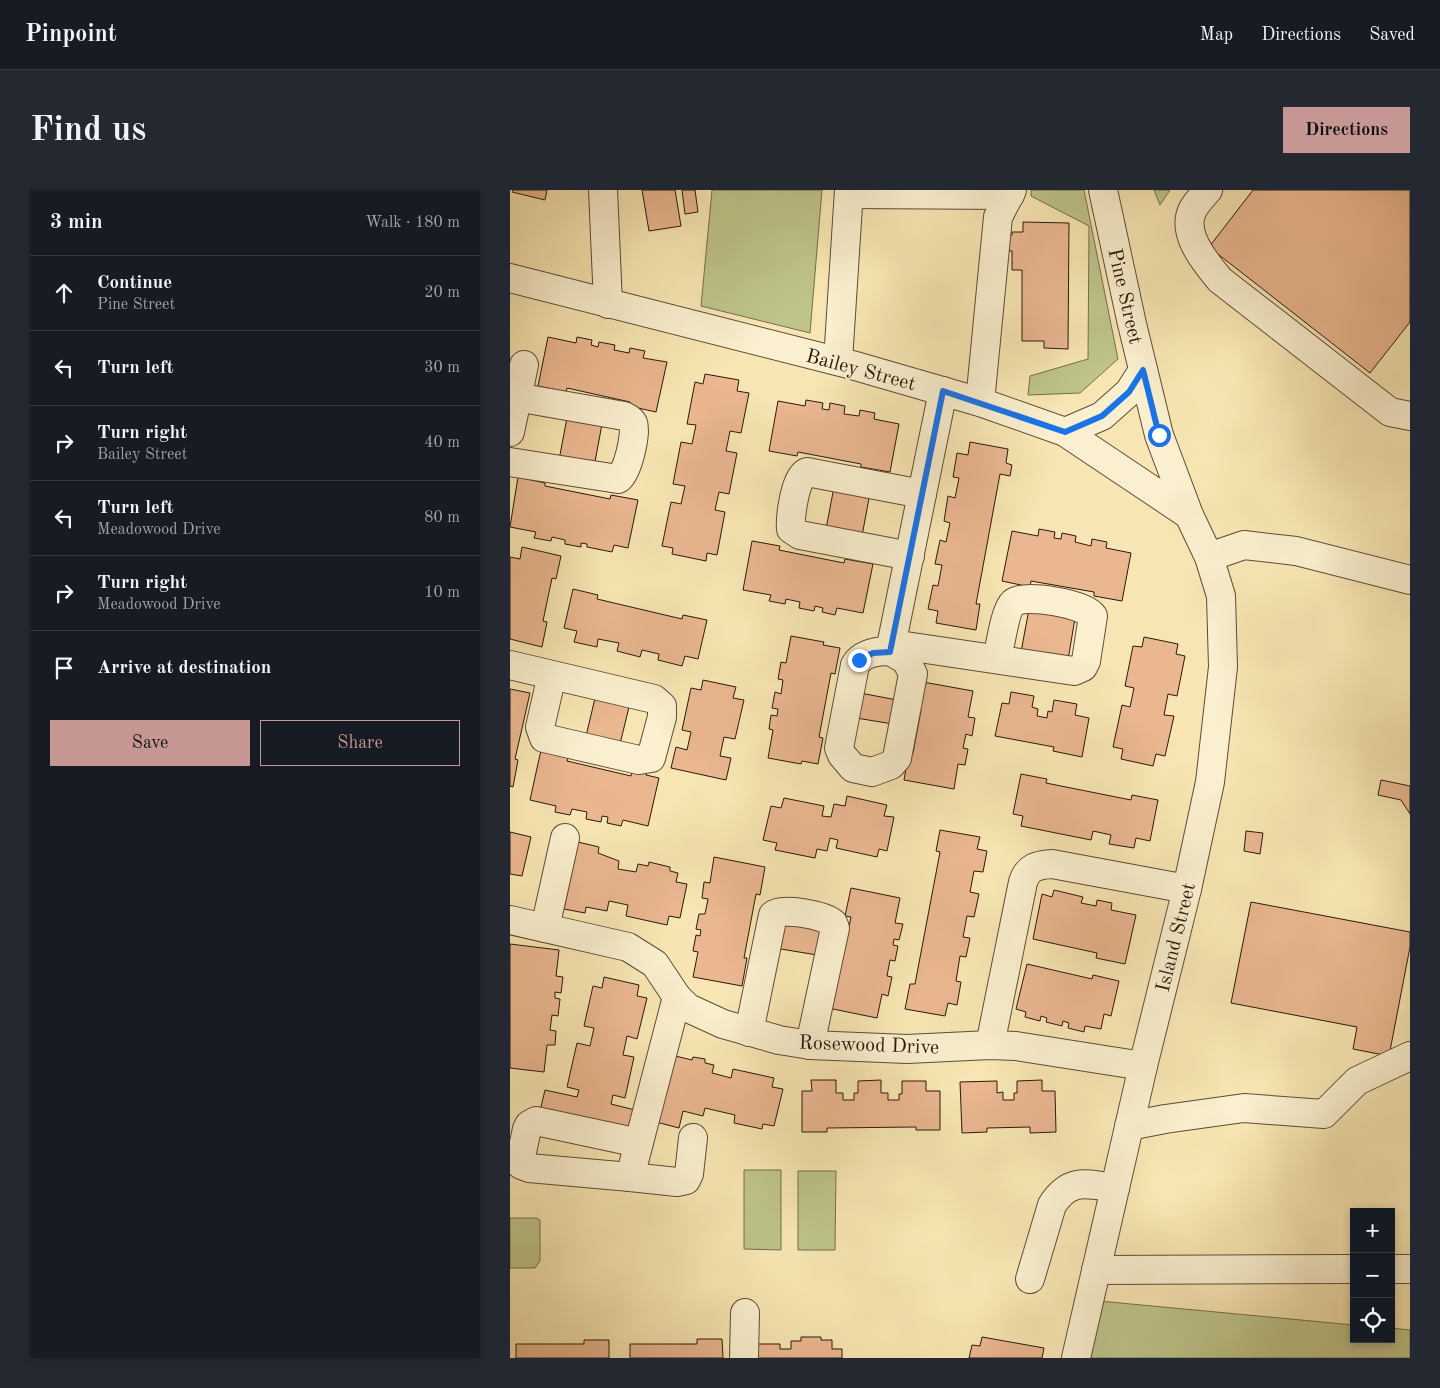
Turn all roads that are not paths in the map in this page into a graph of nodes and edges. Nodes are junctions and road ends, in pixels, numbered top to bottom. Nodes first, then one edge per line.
1 (603, 190) edge
2 (1103, 190) edge
3 (1208, 190) edge
4 (849, 192) edge
5 (1011, 192) edge
6 (510, 278) edge
7 (608, 304) junction
8 (838, 361) junction
9 (524, 365) dead end
10 (1143, 370) junction
11 (943, 391) junction
12 (516, 397) junction
13 (980, 402) junction
14 (1410, 416) edge
15 (510, 432) edge
16 (1065, 432) junction
17 (510, 462) edge
18 (922, 494) junction
19 (1189, 515) junction
20 (910, 556) junction
21 (1209, 557) junction
22 (1410, 580) edge
23 (998, 659) dead end
24 (510, 665) edge
25 (552, 675) dead end
26 (566, 838) dead end
27 (1187, 889) junction
28 (510, 920) edge
29 (546, 928) junction
30 (677, 997) junction
31 (749, 1032) junction
32 (810, 1045) junction
33 (990, 1045) junction
34 (1410, 1056) edge
35 (1143, 1066) junction
36 (1129, 1126) junction
37 (693, 1138) dead end
38 (639, 1143) junction
39 (630, 1177) junction
40 (1115, 1188) junction
41 (1350, 1269) edge
42 (1395, 1269) edge
43 (1410, 1269) edge
44 (1096, 1270) junction
45 (1030, 1279) dead end
46 (745, 1313) dead end
47 (744, 1358) edge
48 (1076, 1358) edge

1 - 7 street
2 - 10 street, Pine Street
3 - 14 street
4 - 5 street
4 - 8 street
5 - 13 street
6 - 7 street, Bailey Street
7 - 8 street, Bailey Street
8 - 11 street, Bailey Street
9 - 12 street
10 - 16 street
10 - 19 street, Pine Street
11 - 13 street, Bailey Street
11 - 18 street
12 - 15 street
12 - 17 street
13 - 16 street, Bailey Street
16 - 19 street, Bailey Street
18 - 20 street
18 - 20 street
19 - 21 street, Island Street
20 - 23 street
21 - 22 street
21 - 27 street, Island Street
24 - 25 street
26 - 29 street
27 - 33 street
27 - 35 street, Island Street
28 - 29 street, Rosewood Drive
29 - 30 street, Rosewood Drive
30 - 31 street, Rosewood Drive
30 - 38 street
31 - 32 street, Rosewood Drive
31 - 32 street
32 - 33 street, Rosewood Drive
33 - 35 street, Rosewood Drive
34 - 36 street
35 - 36 street, Island Street
36 - 40 street, Island Street
37 - 39 street
38 - 39 street
38 - 39 street
40 - 44 street, Island Street
40 - 45 street
41 - 44 street
42 - 43 street
44 - 48 street, Island Street
46 - 47 street

